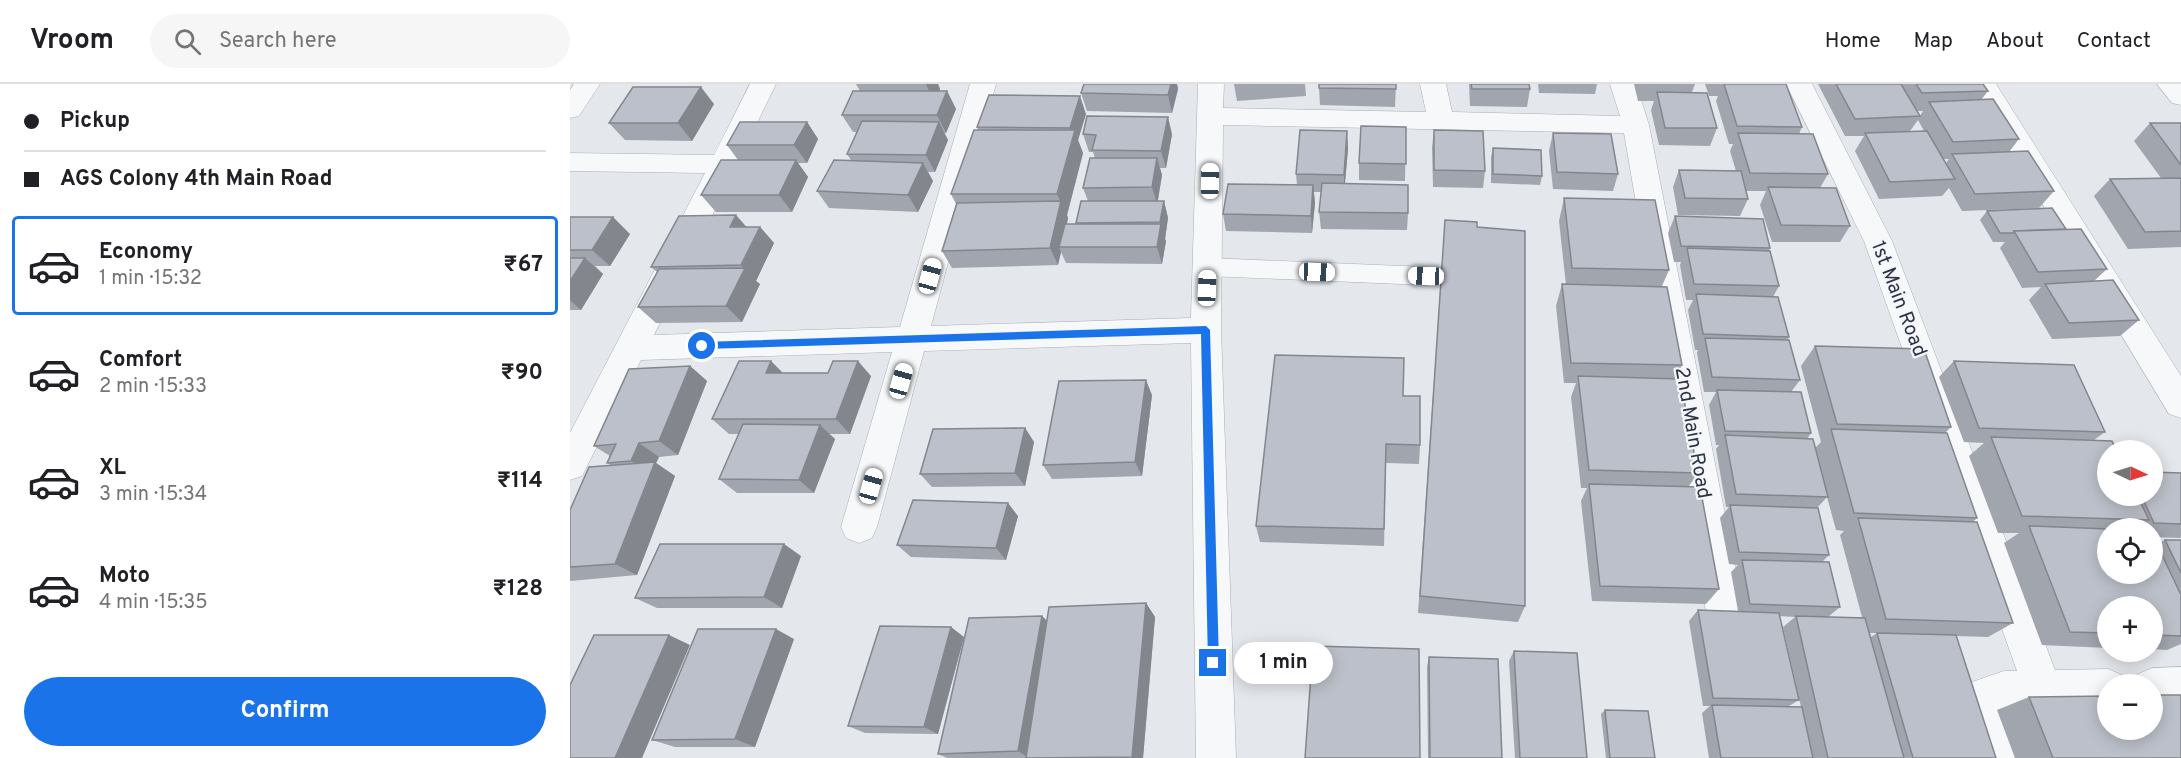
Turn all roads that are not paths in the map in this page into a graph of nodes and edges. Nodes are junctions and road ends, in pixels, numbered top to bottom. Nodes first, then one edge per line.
1 (587, 84) edge
2 (763, 84) edge
3 (983, 84) edge
4 (1432, 84) edge
5 (1623, 84) edge
6 (1799, 84) edge
7 (1983, 84) edge
8 (2170, 84) edge
9 (2181, 97) edge
10 (1211, 100) edge
11 (570, 110) edge
12 (1441, 121) junction
13 (1636, 125) junction
14 (570, 162) edge
15 (722, 164) junction
16 (1208, 267) junction
17 (1426, 276) dead end
18 (1206, 330) junction
19 (913, 339) junction
20 (632, 348) junction
21 (2181, 404) edge
22 (570, 465) edge
23 (859, 527) dead end
24 (1724, 607) dead end
25 (2163, 687) edge
26 (2181, 687) edge
27 (2097, 689) edge
28 (2043, 690) junction
29 (1216, 758) edge
30 (1998, 758) edge

1 - 11 street
2 - 15 street
3 - 19 street
4 - 12 street
5 - 13 street, 2nd Main Road
6 - 28 street, 1st Main Road
7 - 21 street
8 - 9 street
10 - 12 street
10 - 16 street
12 - 13 street
13 - 24 street, 2nd Main Road
14 - 15 street
15 - 20 street
16 - 17 lane
16 - 18 street
18 - 19 street
18 - 29 street
19 - 20 street
19 - 23 street
20 - 22 street
25 - 26 street
27 - 28 street
28 - 30 street

